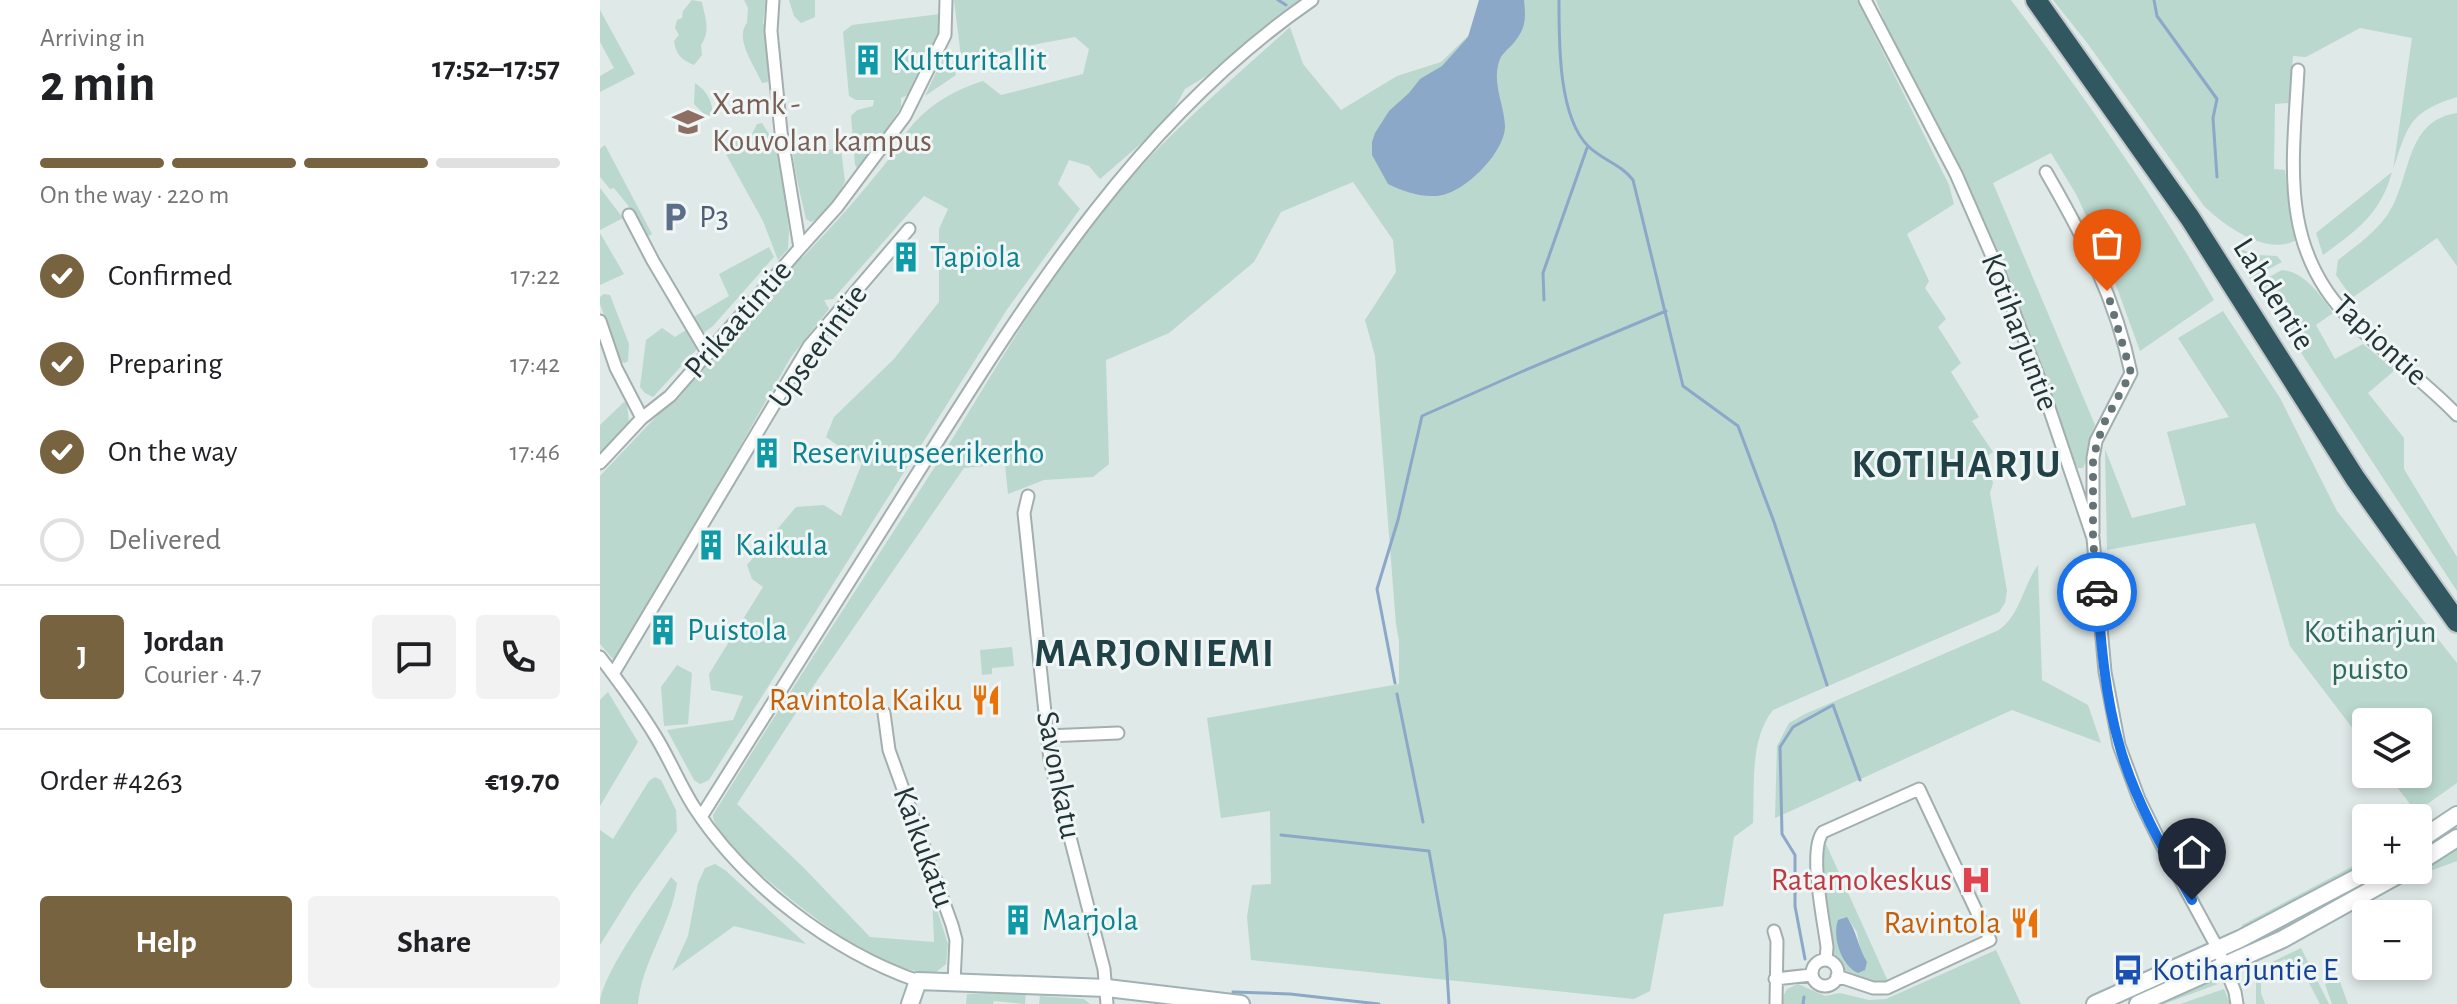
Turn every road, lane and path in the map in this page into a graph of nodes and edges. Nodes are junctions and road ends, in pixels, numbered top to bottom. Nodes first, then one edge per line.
1 (773, 0) edge
2 (946, 0) edge
3 (1312, 0) edge
4 (1865, 0) edge
5 (2036, 0) edge
6 (2298, 70) dead end
7 (2046, 172) dead end
8 (629, 215) dead end
9 (909, 229) dead end
10 (800, 248) junction
11 (600, 321) edge
12 (708, 354) junction
13 (2457, 415) edge
14 (642, 418) junction
15 (600, 463) edge
16 (1028, 496) dead end
17 (2093, 538) junction
18 (2457, 622) edge
19 (600, 657) edge
20 (613, 674) junction
21 (884, 713) dead end
22 (1118, 733) dead end
23 (1047, 736) junction
24 (2457, 815) edge
25 (701, 817) junction
26 (2432, 832) edge
27 (2457, 838) edge
28 (2432, 854) edge
29 (2352, 880) edge
30 (2382, 884) edge
31 (1774, 931) dead end
32 (2218, 949) junction
33 (1826, 960) junction
34 (2224, 967) junction
35 (1811, 975) junction
36 (1837, 976) junction
37 (1775, 979) junction
38 (918, 981) junction
39 (954, 982) junction
40 (1107, 996) edge
41 (910, 1004) edge
42 (1241, 1004) edge
43 (1768, 1004) edge
44 (1776, 1004) edge
45 (2095, 1004) edge
46 (2138, 1004) edge
47 (2237, 1004) edge

1 - 10 street, Prikaatintie
2 - 10 street
3 - 25 street
4 - 17 street, Kotiharjuntie
5 - 18 highway, Lahdentie
6 - 13 street, Tapiontie
7 - 17 street
8 - 12 street
9 - 20 street, Upseerintie
10 - 12 street, Prikaatintie
11 - 14 street
12 - 14 street, Prikaatintie
14 - 15 street, Prikaatintie
16 - 23 street, Savonkatu
17 - 32 street, Kotiharjuntie
19 - 20 street
20 - 25 street
21 - 39 street, Kaikukatu
22 - 23 street
23 - 40 street, Savonkatu
24 - 26 main road
25 - 38 street
27 - 28 main road
29 - 32 main road
30 - 34 main road
31 - 37 street
32 - 34 street, Kotiharjuntie
32 - 45 main road
33 - 35 street
33 - 36 street
33 - 36 street
34 - 46 main road
34 - 47 street, Kotiharjuntie
35 - 36 street
35 - 37 street
37 - 43 street
37 - 44 street
38 - 39 main road
38 - 41 main road
39 - 40 main road
40 - 42 main road

